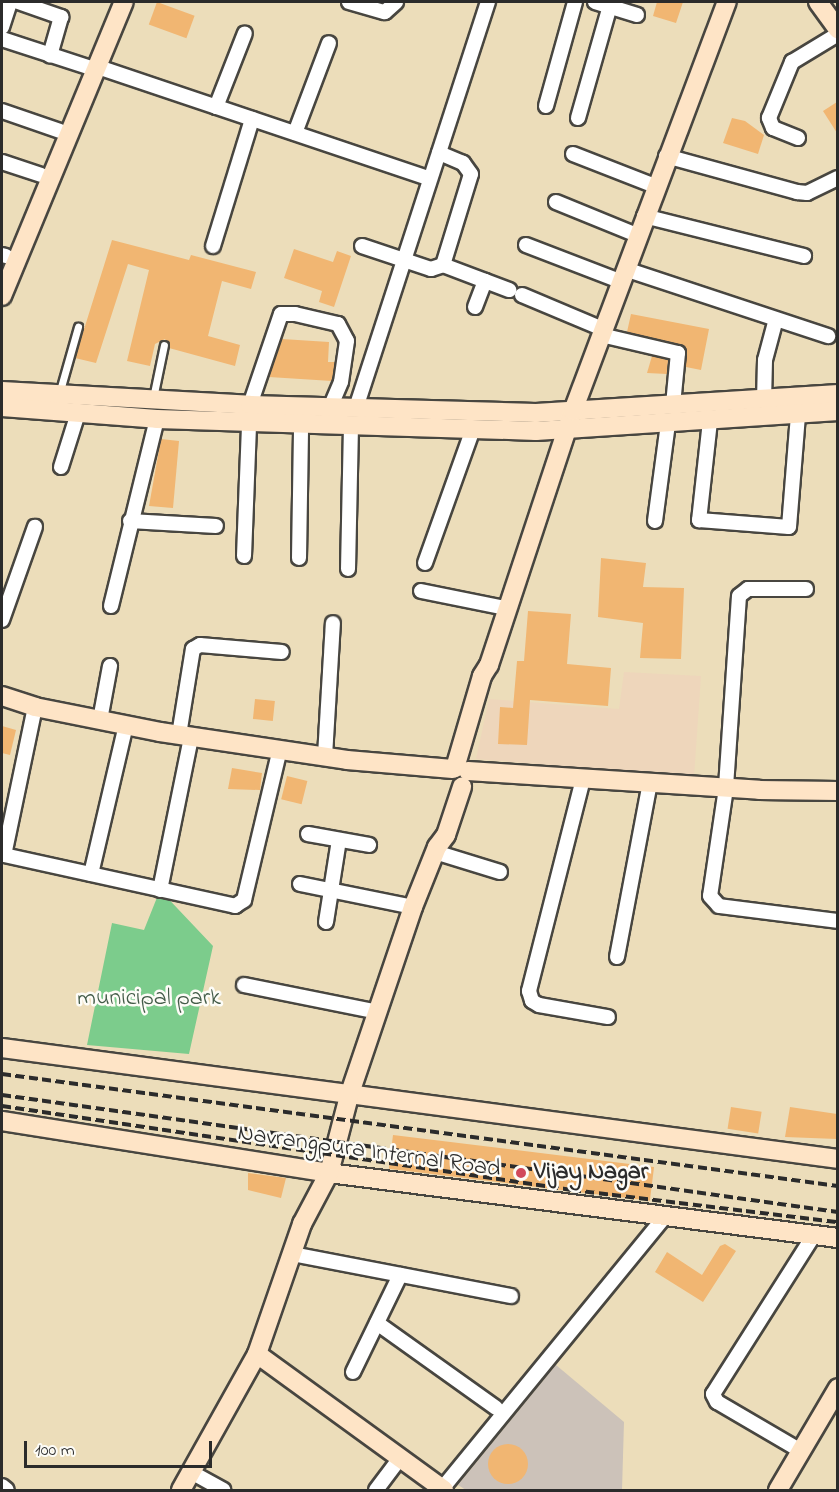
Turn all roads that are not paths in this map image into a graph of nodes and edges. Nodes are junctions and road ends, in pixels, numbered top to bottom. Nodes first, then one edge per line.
1 (10, 2) edge
2 (18, 2) edge
3 (114, 2) edge
4 (124, 2) edge
5 (349, 2) edge
6 (396, 2) edge
7 (488, 2) edge
8 (575, 2) edge
9 (596, 2) edge
10 (726, 2) edge
11 (818, 2) edge
12 (610, 6) junction
13 (637, 15) dead end
14 (2, 27) edge
15 (837, 32) edge
16 (245, 33) dead end
17 (2, 39) edge
18 (329, 43) dead end
19 (50, 54) junction
20 (93, 67) junction
21 (546, 106) dead end
22 (216, 107) junction
23 (2, 111) edge
24 (578, 118) dead end
25 (252, 119) junction
26 (60, 131) junction
27 (295, 133) junction
28 (798, 138) dead end
29 (439, 153) junction
30 (573, 154) dead end
31 (666, 156) junction
32 (2, 162) edge
33 (41, 174) junction
34 (837, 178) edge
35 (430, 179) junction
36 (655, 186) junction
37 (556, 202) dead end
38 (644, 216) junction
39 (637, 235) junction
40 (526, 245) dead end
41 (213, 246) dead end
42 (362, 246) dead end
43 (804, 256) dead end
44 (3, 259) edge
45 (404, 260) junction
46 (442, 265) junction
47 (622, 275) junction
48 (485, 281) junction
49 (2, 296) edge
50 (475, 307) dead end
51 (776, 319) junction
52 (78, 327) dead end
53 (602, 332) junction
54 (828, 336) dead end
55 (164, 345) dead end
56 (2, 392) edge
57 (837, 394) edge
58 (58, 396) junction
59 (153, 401) junction
60 (764, 401) junction
61 (331, 405) junction
62 (673, 405) junction
63 (2, 407) edge
64 (573, 411) junction
65 (837, 411) edge
66 (78, 413) junction
67 (249, 414) junction
68 (798, 416) junction
69 (353, 417) junction
70 (157, 419) junction
71 (710, 421) junction
72 (668, 423) junction
73 (301, 424) junction
74 (473, 429) junction
75 (566, 429) junction
76 (61, 466) dead end
77 (655, 521) dead end
78 (130, 522) junction
79 (35, 526) dead end
80 (216, 526) dead end
81 (244, 556) dead end
82 (299, 558) dead end
83 (425, 563) dead end
84 (348, 569) dead end
85 (806, 589) dead end
86 (421, 591) dead end
87 (111, 606) dead end
88 (506, 608) junction
89 (2, 620) edge
90 (333, 623) dead end
91 (282, 652) dead end
92 (110, 666) dead end
93 (2, 696) edge
94 (35, 707) junction
95 (100, 720) junction
96 (126, 725) junction
97 (185, 736) junction
98 (280, 749) junction
99 (325, 756) junction
100 (459, 776) junction
101 (583, 779) junction
102 (650, 783) junction
103 (726, 788) junction
104 (837, 791) edge
105 (308, 834) dead end
106 (339, 840) junction
107 (369, 845) dead end
108 (436, 849) junction
109 (3, 859) edge
110 (500, 872) dead end
111 (91, 874) junction
112 (300, 884) dead end
113 (160, 890) junction
114 (331, 890) junction
115 (413, 907) junction
116 (837, 921) edge
117 (326, 922) dead end
118 (617, 957) dead end
119 (244, 986) dead end
120 (378, 1012) junction
121 (608, 1017) dead end
122 (2, 1048) edge
123 (349, 1096) junction
124 (2, 1121) edge
125 (837, 1159) edge
126 (329, 1173) junction
127 (665, 1216) junction
128 (814, 1235) junction
129 (837, 1238) edge
130 (292, 1254) junction
131 (400, 1275) junction
132 (511, 1296) dead end
133 (377, 1323) junction
134 (257, 1354) junction
135 (353, 1372) dead end
136 (837, 1388) edge
137 (496, 1408) dead end
138 (801, 1451) junction
139 (400, 1458) junction
140 (191, 1472) junction
141 (2, 1486) edge
142 (442, 1490) edge
143 (7, 1491) edge
144 (181, 1491) edge
145 (223, 1491) edge
146 (376, 1491) edge
147 (778, 1491) edge

1 - 14 street
2 - 19 street
3 - 20 street
4 - 20 street
5 - 6 street
7 - 29 street
8 - 21 street
9 - 12 street
10 - 31 street
11 - 15 street
12 - 13 street
12 - 24 street
15 - 28 street
16 - 22 street
17 - 19 street
18 - 27 street
19 - 20 street
20 - 22 street
20 - 26 street
20 - 49 street
22 - 25 street
23 - 26 street
25 - 27 street
25 - 41 street
26 - 33 street
27 - 35 street
29 - 35 street
29 - 46 street
30 - 36 street
31 - 34 street
31 - 36 street
32 - 33 street
33 - 44 street
35 - 45 street
36 - 38 street
37 - 39 street
38 - 39 street
38 - 43 street
39 - 47 street
40 - 47 street
42 - 45 street
45 - 46 street
45 - 69 street
46 - 48 street
47 - 51 street
47 - 53 street
48 - 50 street
48 - 53 street
51 - 54 street
51 - 60 street
52 - 58 lane
53 - 62 street
53 - 64 street
55 - 59 lane
56 - 58 street
57 - 60 street
58 - 59 street
59 - 67 street
60 - 62 street
61 - 67 street
61 - 67 street
61 - 69 street
62 - 64 street
63 - 66 street
64 - 69 street
64 - 75 street
65 - 68 street
66 - 70 street
66 - 76 street
67 - 70 street
67 - 73 street
67 - 81 street
68 - 71 street
68 - 71 street
69 - 73 street
69 - 74 street
69 - 84 street
70 - 78 street
71 - 72 street
72 - 75 street
72 - 77 street
73 - 82 street
74 - 75 street
74 - 83 street
75 - 88 street
78 - 80 street
78 - 87 street
79 - 89 street
85 - 103 street
86 - 88 street
88 - 100 street
90 - 99 street
91 - 97 street
92 - 95 street
93 - 94 street
94 - 95 street
94 - 109 street
95 - 96 street
96 - 97 street
96 - 111 street
97 - 98 street
97 - 113 street
98 - 99 street
98 - 113 street
99 - 100 street
100 - 101 street
100 - 108 street
101 - 102 street
101 - 121 street
102 - 103 street
102 - 118 street
103 - 104 street
103 - 116 street
105 - 106 street
106 - 107 street
106 - 114 street
108 - 110 street
108 - 115 street
109 - 111 street
111 - 113 street
112 - 114 street
114 - 115 street
114 - 117 street
115 - 120 street
119 - 120 street
120 - 123 street
122 - 123 street
123 - 125 street
123 - 126 street
124 - 126 street, Navrangpura Internal Road
126 - 127 street, Navrangpura Internal Road
126 - 130 street
127 - 128 street, Navrangpura Internal Road
127 - 142 street
128 - 129 street, Navrangpura Internal Road
128 - 138 street
130 - 131 street
130 - 134 street
131 - 132 street
131 - 133 street
133 - 135 street
133 - 137 street
134 - 139 street
134 - 140 street
136 - 138 street
138 - 147 street
139 - 142 street
139 - 146 street
140 - 144 street
140 - 145 street
141 - 143 street

